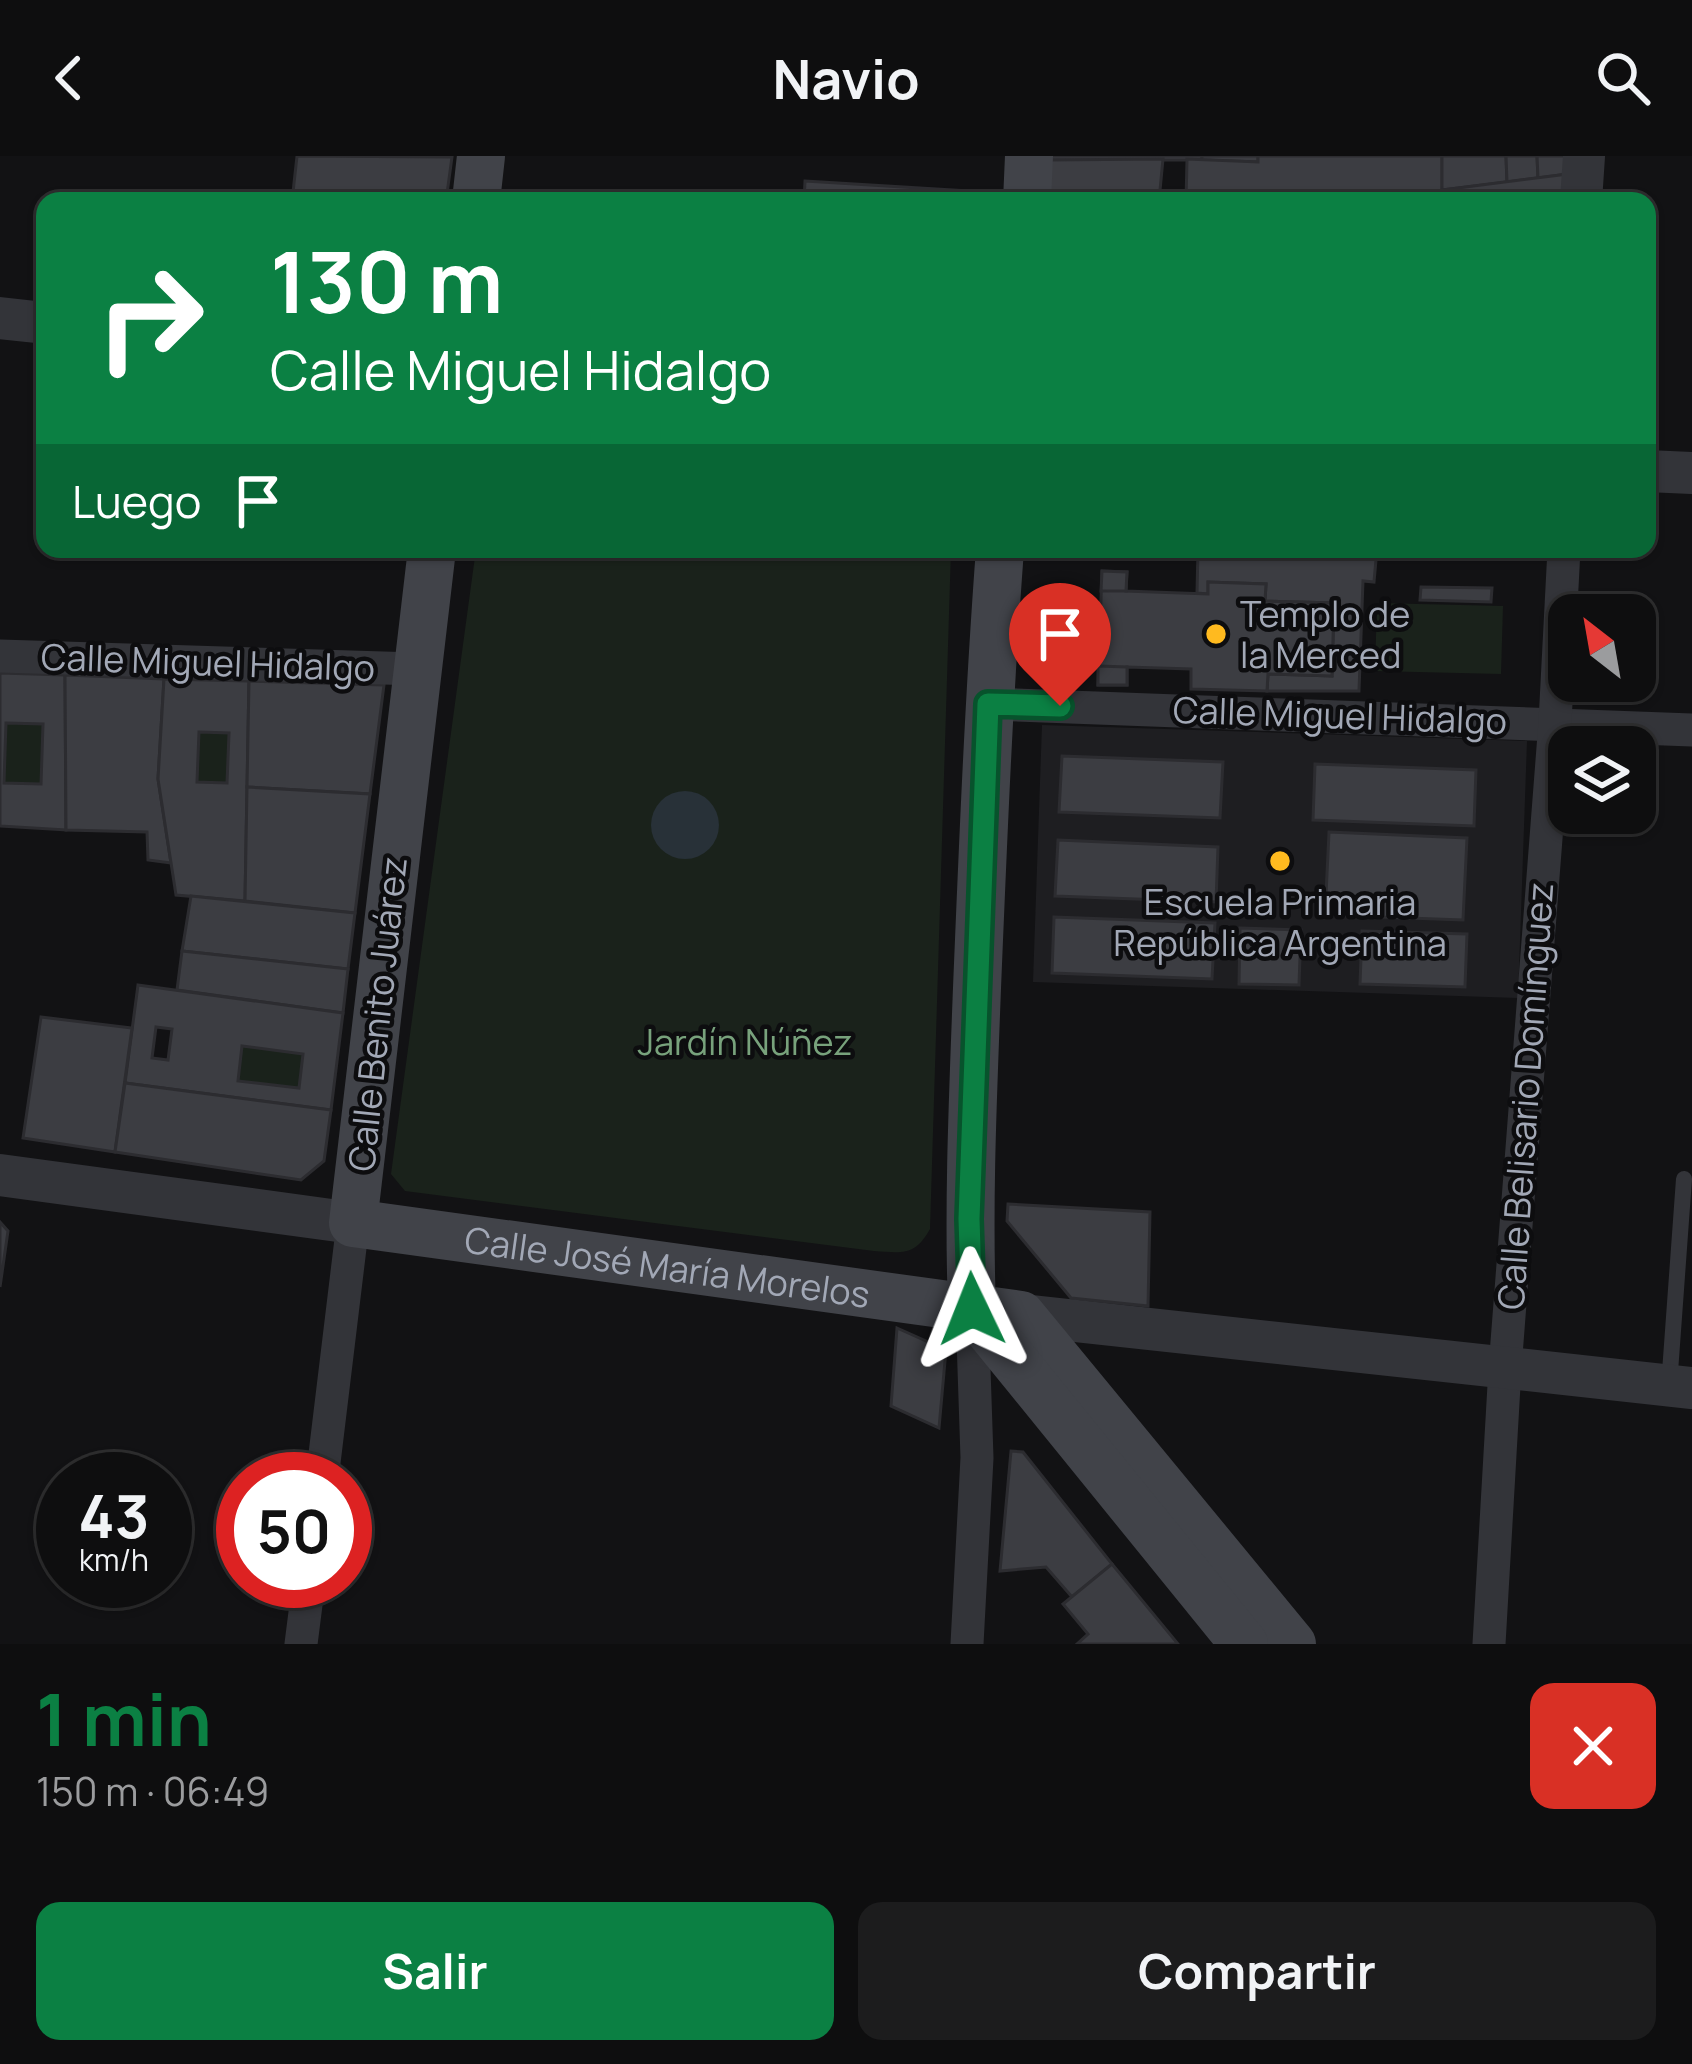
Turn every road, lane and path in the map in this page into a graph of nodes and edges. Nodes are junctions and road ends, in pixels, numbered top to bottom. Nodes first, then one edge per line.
1 (481, 156) edge
2 (1029, 156) edge
3 (1584, 156) edge
4 (477, 192) edge
5 (1027, 192) edge
6 (1582, 192) edge
7 (0, 318) edge
8 (36, 322) edge
9 (1656, 471) edge
10 (1692, 473) edge
11 (431, 558) edge
12 (999, 558) edge
13 (1564, 558) edge
14 (0, 656) edge
15 (416, 669) junction
16 (988, 704) junction
17 (1555, 722) junction
18 (1692, 730) edge
19 (0, 1175) edge
20 (1684, 1178) dead end
21 (353, 1222) junction
22 (972, 1309) junction
23 (1022, 1315) junction
24 (1504, 1368) junction
25 (1680, 1387) edge
26 (325, 1452) edge
27 (306, 1608) edge
28 (302, 1644) edge
29 (967, 1644) edge
30 (1244, 1644) edge
31 (1292, 1644) edge
32 (1489, 1644) edge

1 - 4 main road
2 - 5 main road
3 - 6 street
7 - 8 street
9 - 10 street
11 - 15 main road, Calle Benito Juárez
12 - 16 main road
13 - 17 street, Calle Belisario Domínguez
14 - 15 street, Calle Miguel Hidalgo
15 - 21 main road, Calle Benito Juárez
16 - 17 street, Calle Miguel Hidalgo
16 - 22 main road
17 - 18 street, Calle Miguel Hidalgo
17 - 24 street, Calle Belisario Domínguez
19 - 21 street, Calle José María Morelos
20 - 25 lane
21 - 22 main road, Calle José María Morelos
21 - 26 street, Calle Benito Juárez
22 - 23 main road, Calle José María Morelos
22 - 29 street
22 - 30 main road
23 - 24 street, Calle José María Morelos
23 - 31 main road
24 - 25 street, Calle José María Morelos
24 - 32 street, Calle Belisario Domínguez
27 - 28 street

